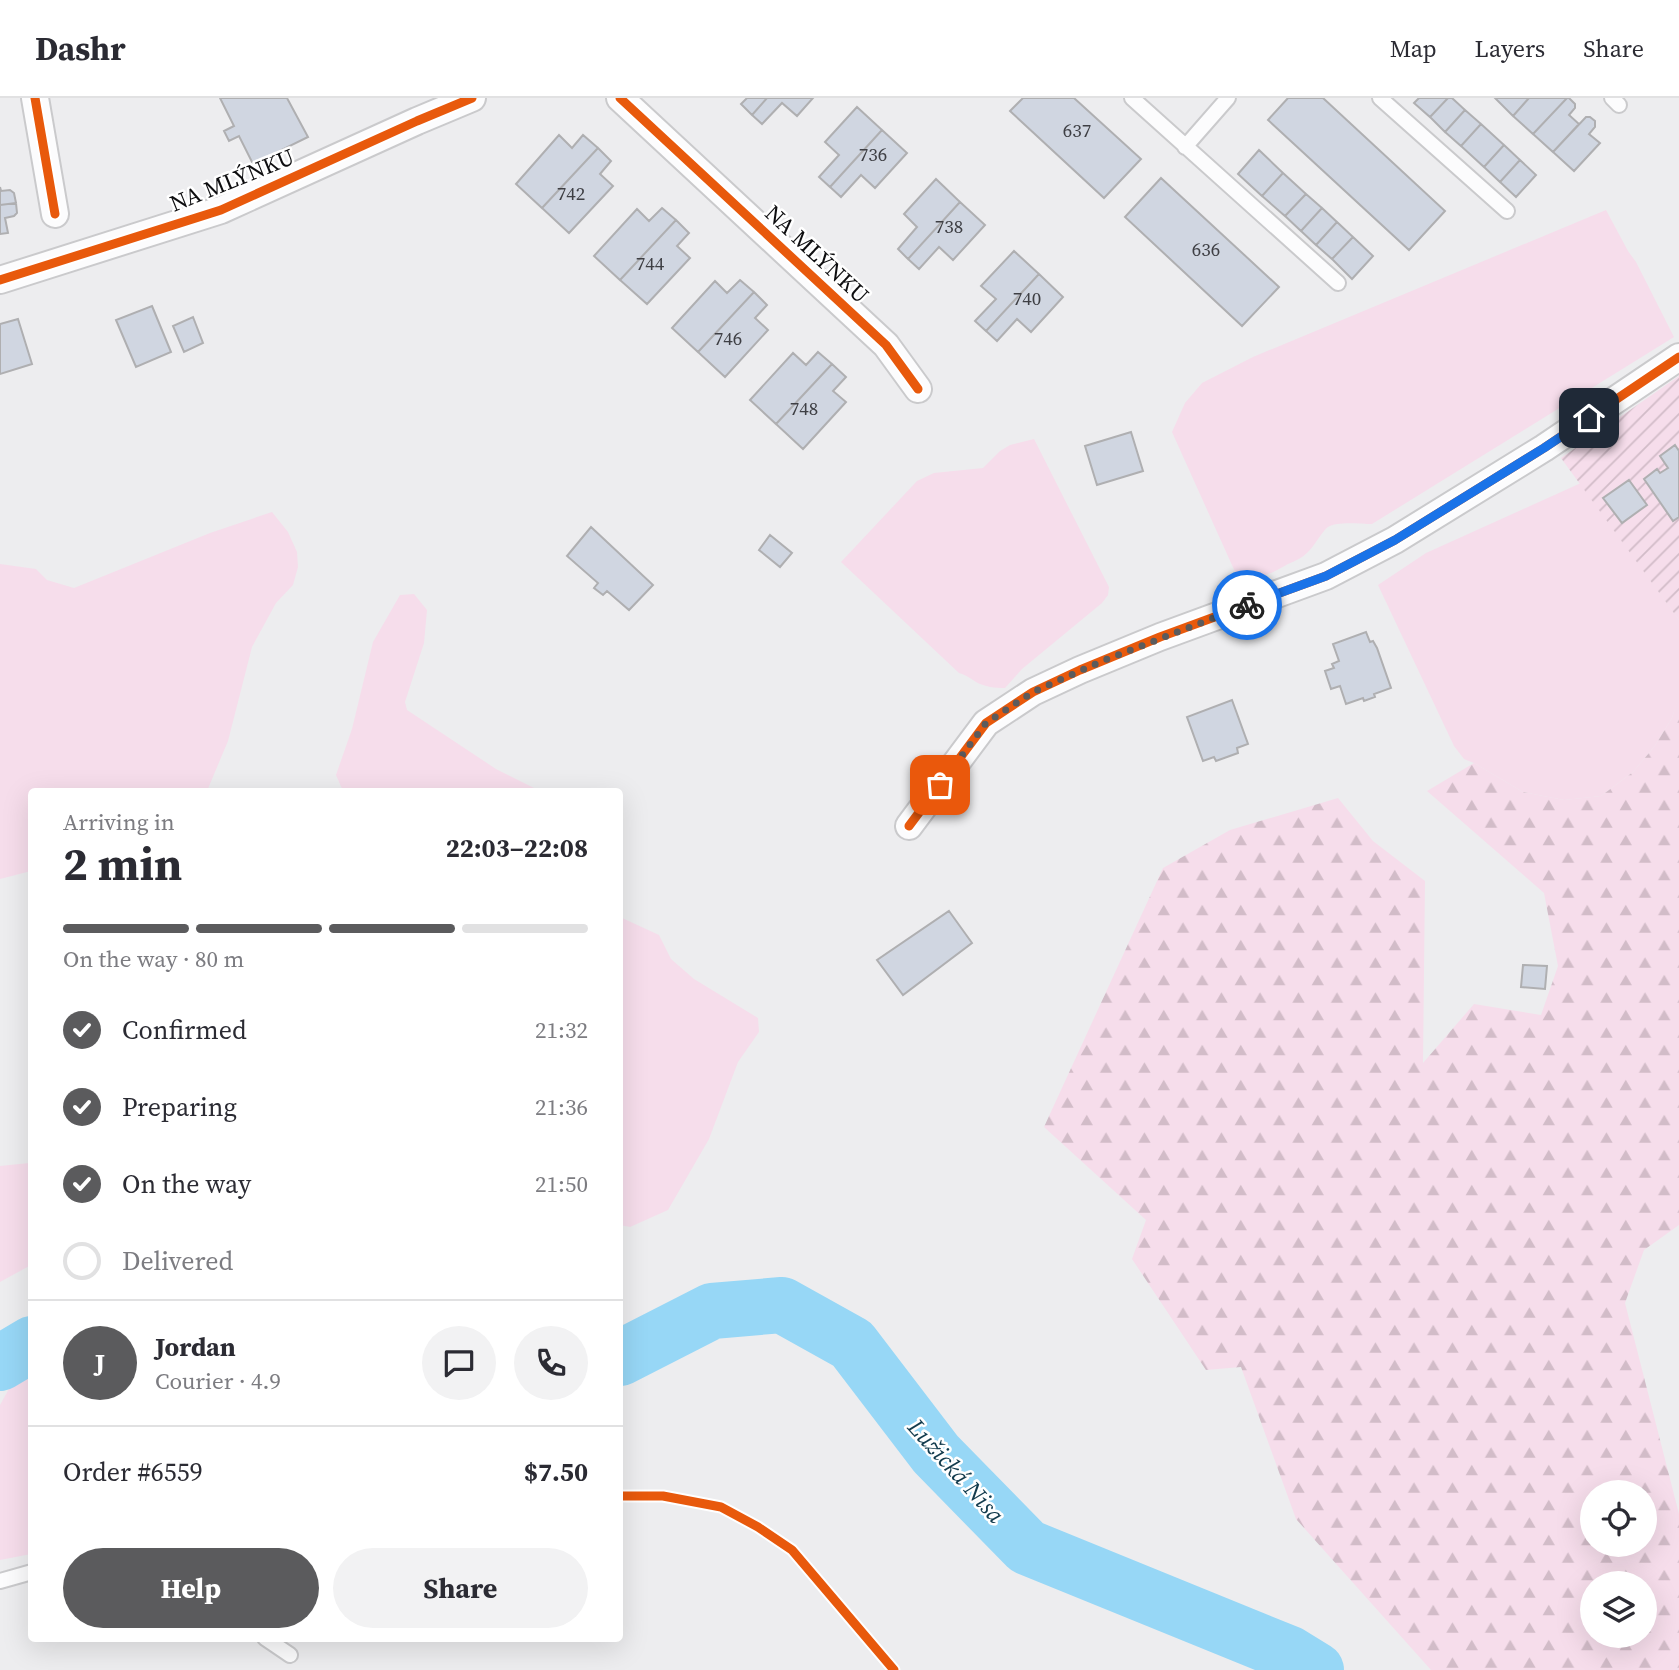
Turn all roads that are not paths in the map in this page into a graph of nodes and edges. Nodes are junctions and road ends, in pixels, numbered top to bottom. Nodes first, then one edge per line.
1 (35, 98) edge
2 (472, 98) edge
3 (620, 98) edge
4 (1132, 98) edge
5 (1228, 98) edge
6 (1380, 98) edge
7 (1185, 147) junction
8 (1507, 211) dead end
9 (55, 214) dead end
10 (0, 280) edge
11 (1338, 283) dead end
12 (1679, 357) edge
13 (918, 389) dead end
14 (909, 826) dead end
15 (28, 1573) edge
16 (0, 1581) edge
17 (271, 1642) edge
18 (290, 1655) dead end

1 - 9 street
2 - 10 street, NA MLÝNKU
3 - 13 street, NA MLÝNKU
4 - 7 lane
5 - 7 lane
6 - 8 lane
7 - 11 lane
12 - 14 street
15 - 16 lane
17 - 18 lane

